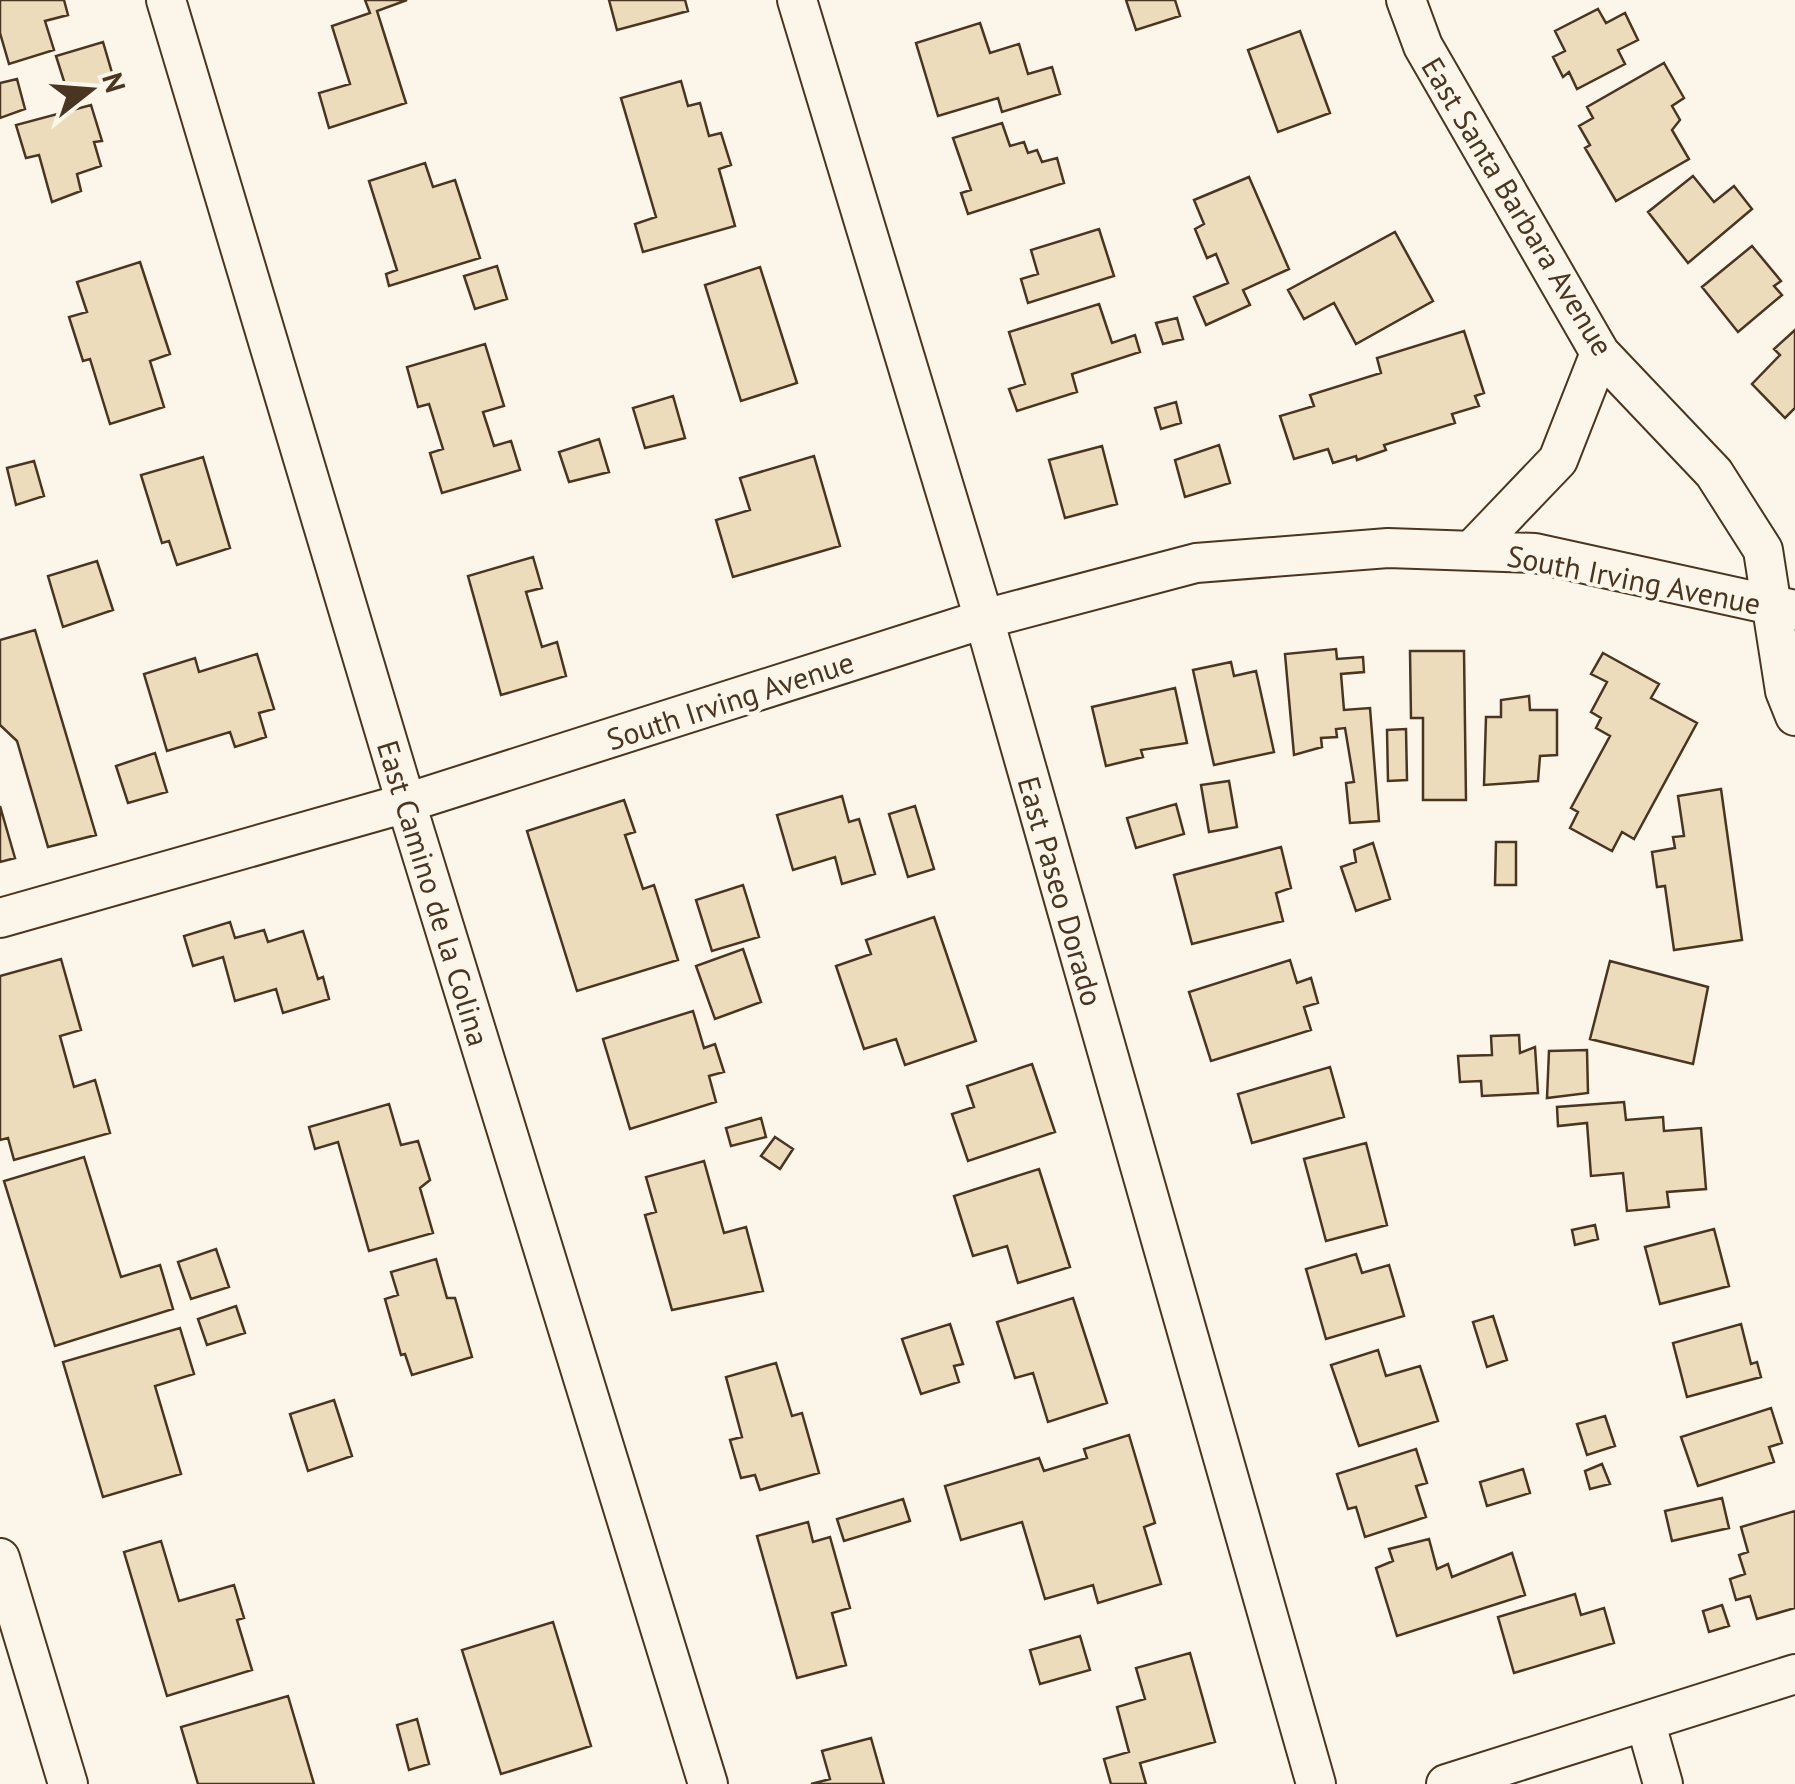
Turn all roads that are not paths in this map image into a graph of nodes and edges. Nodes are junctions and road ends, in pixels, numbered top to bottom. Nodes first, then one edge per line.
1 (166, 0) edge
2 (798, 0) edge
3 (1406, 0) edge
4 (1600, 353) junction
5 (1472, 550) junction
6 (1783, 608) edge
7 (984, 619) junction
8 (1795, 716) edge
9 (406, 804) junction
10 (0, 918) edge
11 (0, 1558) edge
12 (1795, 1674) edge
13 (1646, 1724) junction
14 (68, 1784) edge
15 (708, 1784) edge
16 (1316, 1784) edge
17 (1446, 1784) edge
18 (1663, 1784) edge

1 - 9 street, East Camino de la Colina
2 - 7 street, East Paseo Dorado
3 - 4 street, East Santa Barbara Avenue
4 - 5 street, South Irving Avenue
4 - 6 street, East Santa Barbara Avenue
5 - 6 street, South Irving Avenue
5 - 7 street, South Irving Avenue
6 - 8 street, East Santa Barbara Avenue
7 - 9 street, South Irving Avenue
7 - 16 street, East Paseo Dorado
9 - 10 street, South Irving Avenue
9 - 15 street, East Camino de la Colina
11 - 14 street
12 - 13 street
13 - 17 street
13 - 18 street

